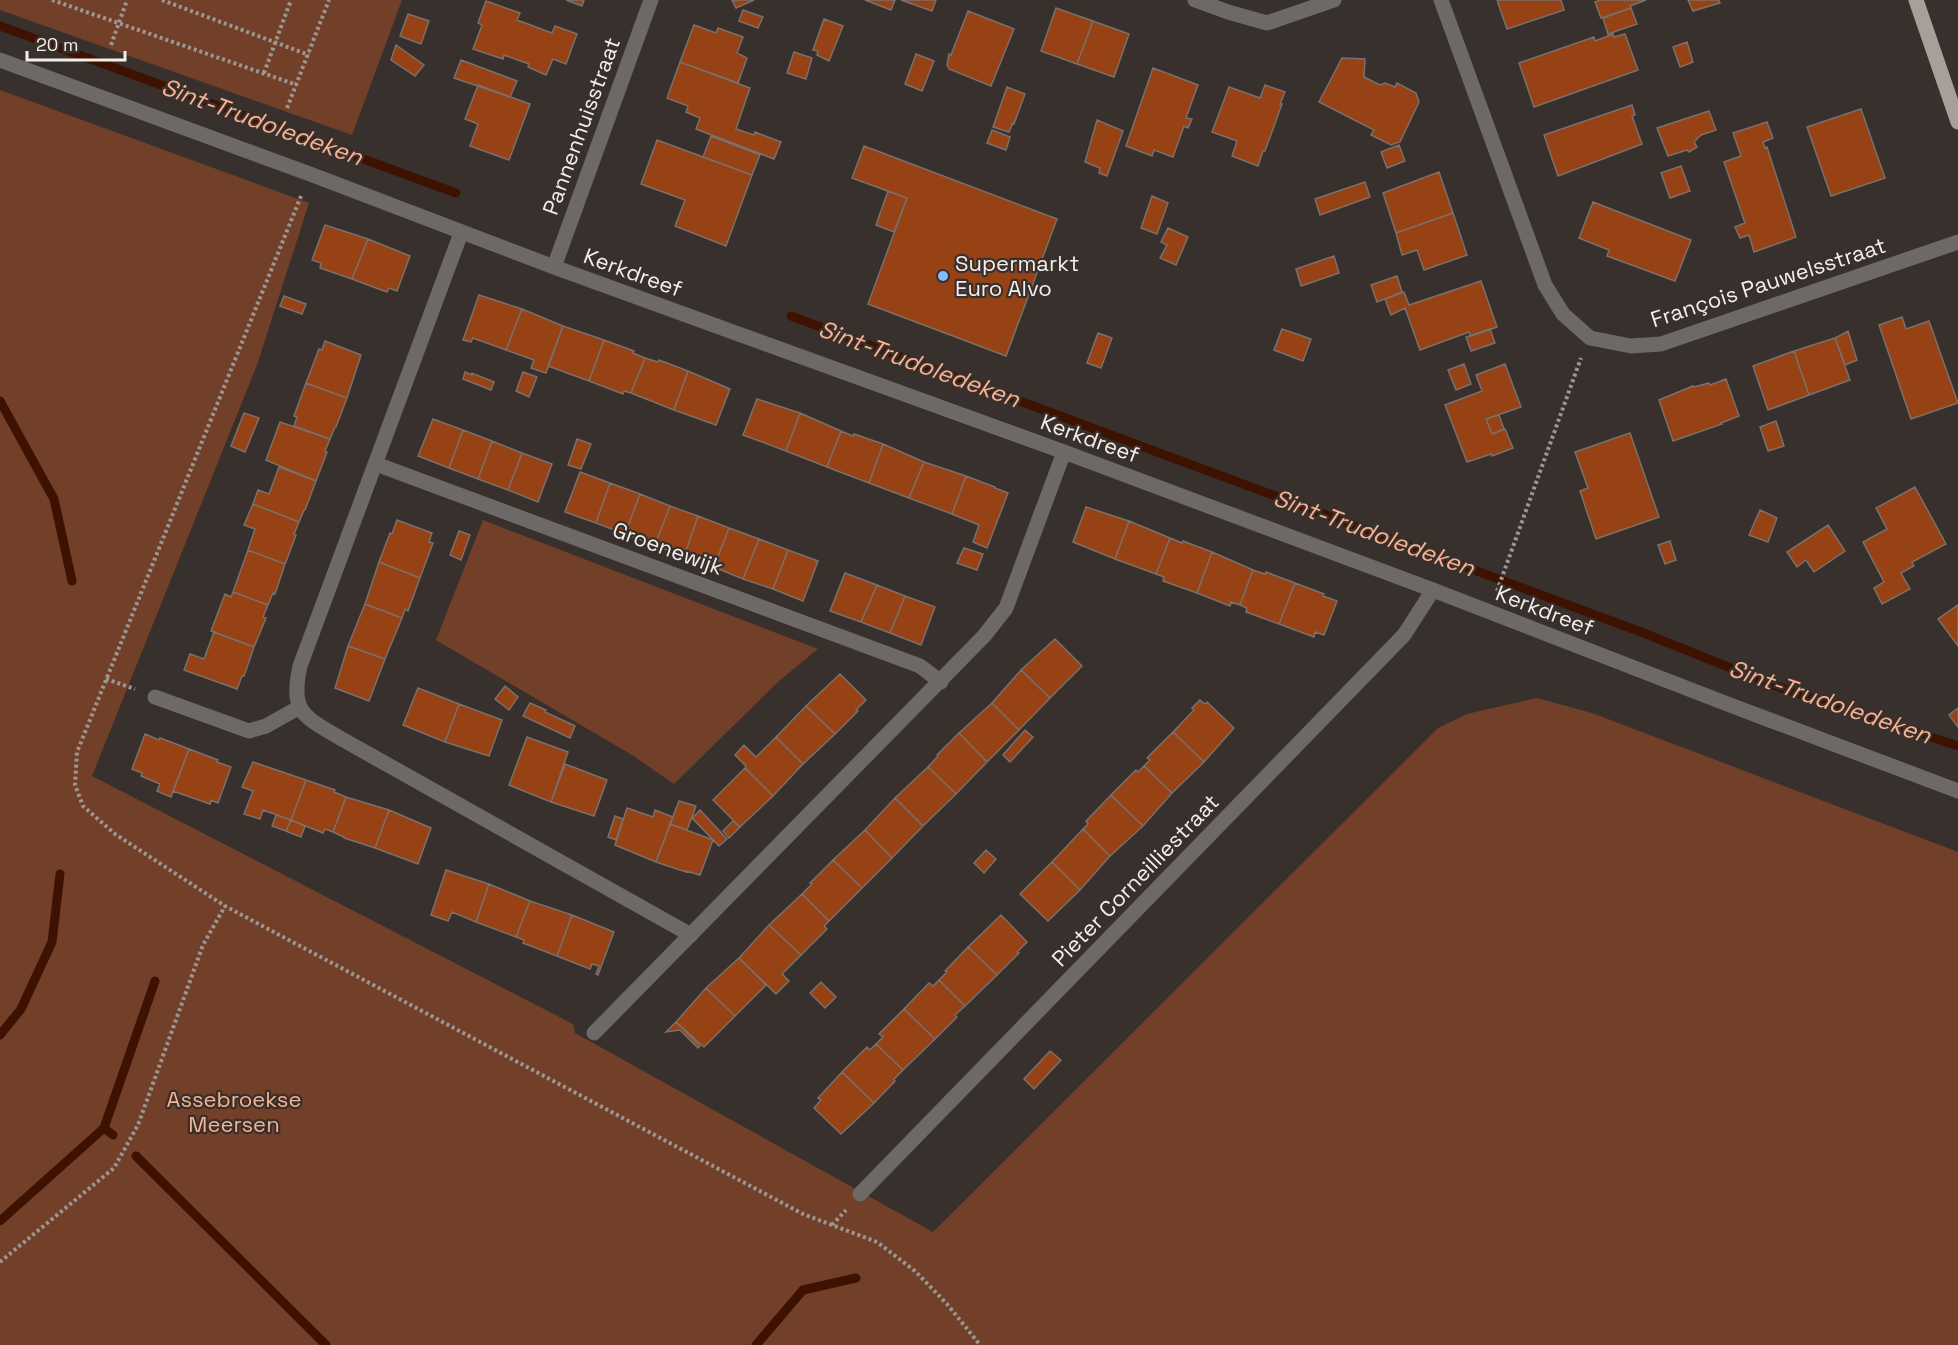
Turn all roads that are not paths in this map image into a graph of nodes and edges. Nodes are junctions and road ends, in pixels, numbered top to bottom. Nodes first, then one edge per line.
1 (651, 0) edge
2 (1195, 0) edge
3 (1334, 0) edge
4 (1441, 0) edge
5 (1916, 0) edge
6 (0, 60) edge
7 (1958, 122) edge
8 (461, 233) junction
9 (1958, 242) edge
10 (554, 267) junction
11 (1064, 452) junction
12 (376, 464) junction
13 (1433, 590) junction
14 (941, 682) junction
15 (155, 697) dead end
16 (298, 708) junction
17 (1958, 791) edge
18 (691, 935) junction
19 (594, 1033) dead end
20 (860, 1194) dead end

1 - 10 street, Pannenhuisstraat
2 - 3 street
4 - 9 street, François Pauwelsstraat
5 - 7 main road
6 - 8 street, Kerkdreef
8 - 10 street, Kerkdreef
8 - 12 street
10 - 11 street, Kerkdreef
11 - 13 street, Kerkdreef
11 - 14 street
12 - 14 street, Groenewijk
12 - 16 street
13 - 17 street, Kerkdreef
13 - 20 street, Pieter Corneilliestraat
14 - 18 street
15 - 16 street
16 - 18 street
18 - 19 street

